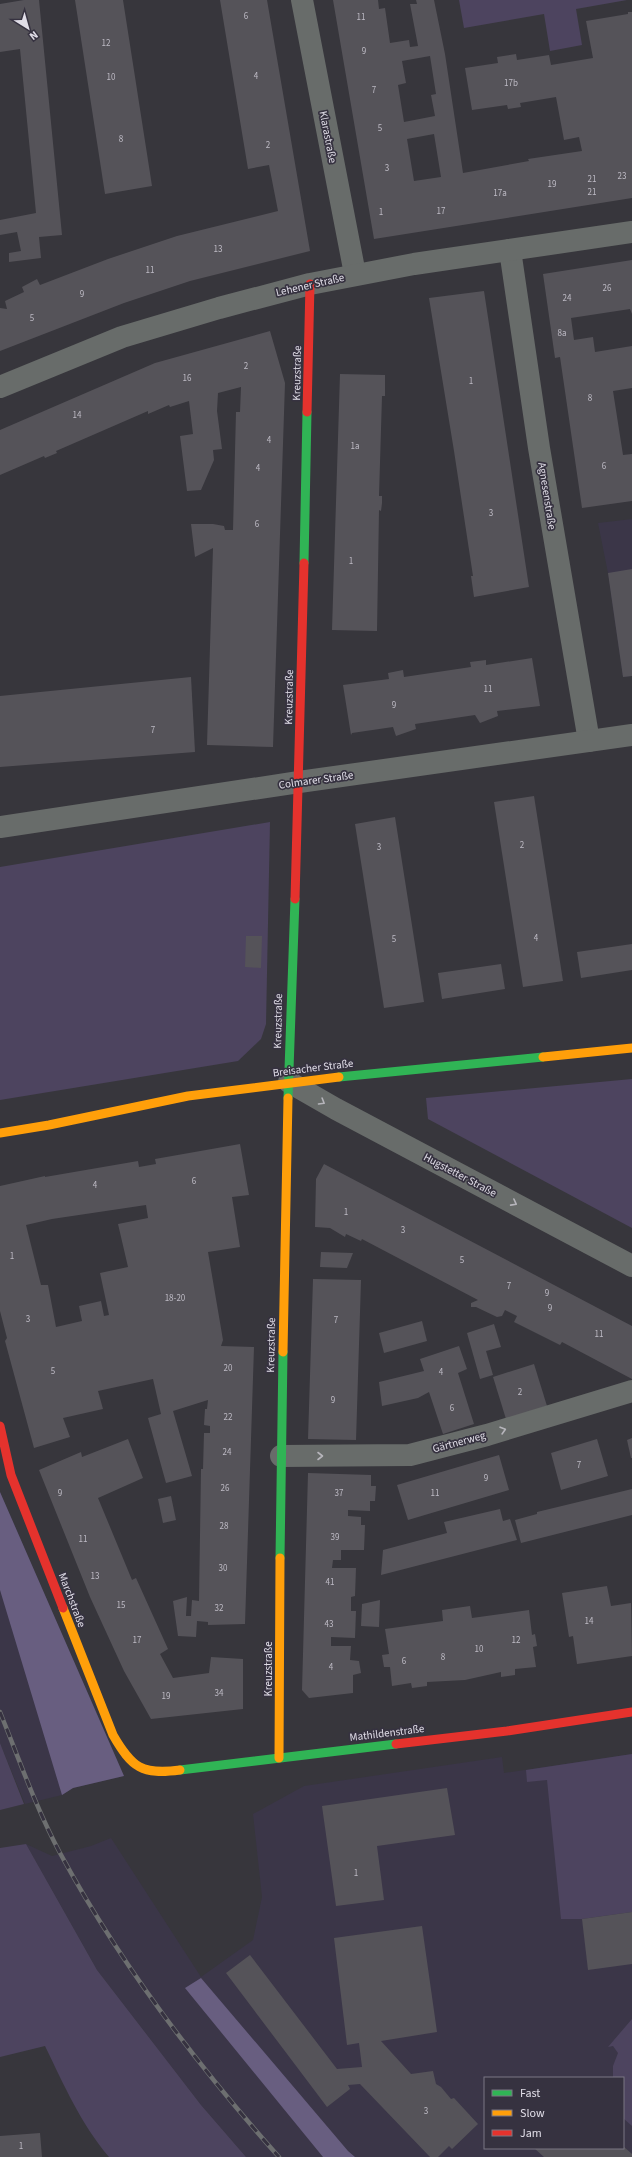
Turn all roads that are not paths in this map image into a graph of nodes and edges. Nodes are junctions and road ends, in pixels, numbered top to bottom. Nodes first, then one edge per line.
1 (302, 0) edge
2 (632, 232) edge
3 (510, 250) junction
4 (355, 274) junction
5 (310, 284) junction
6 (0, 388) edge
7 (632, 735) edge
8 (589, 741) junction
9 (299, 782) junction
10 (0, 827) edge
11 (632, 1048) edge
12 (289, 1082) junction
13 (0, 1133) edge
14 (632, 1266) edge
15 (632, 1391) edge
16 (0, 1426) edge
17 (281, 1456) junction
18 (632, 1712) edge
19 (279, 1758) junction
20 (144, 1770) joint

1 - 4 street, Klarastraße
2 - 3 street, Lehener Straße
3 - 4 street, Lehener Straße
3 - 8 street, Agnesenstraße
4 - 5 street, Lehener Straße
5 - 6 street, Lehener Straße
5 - 9 street, Kreuzstraße
7 - 8 street, Colmarer Straße
8 - 9 street, Colmarer Straße
9 - 10 street, Colmarer Straße
9 - 12 street, Kreuzstraße
11 - 12 street, Breisacher Straße
12 - 13 street, Breisacher Straße
12 -> 14 street, Hugstetter Straße
12 - 17 street, Kreuzstraße
17 -> 15 street, Gärtnerweg
16 - 20 street, Marchstraße
17 - 19 street, Kreuzstraße
18 - 19 street, Mathildenstraße
19 - 20 street, Mathildenstraße

